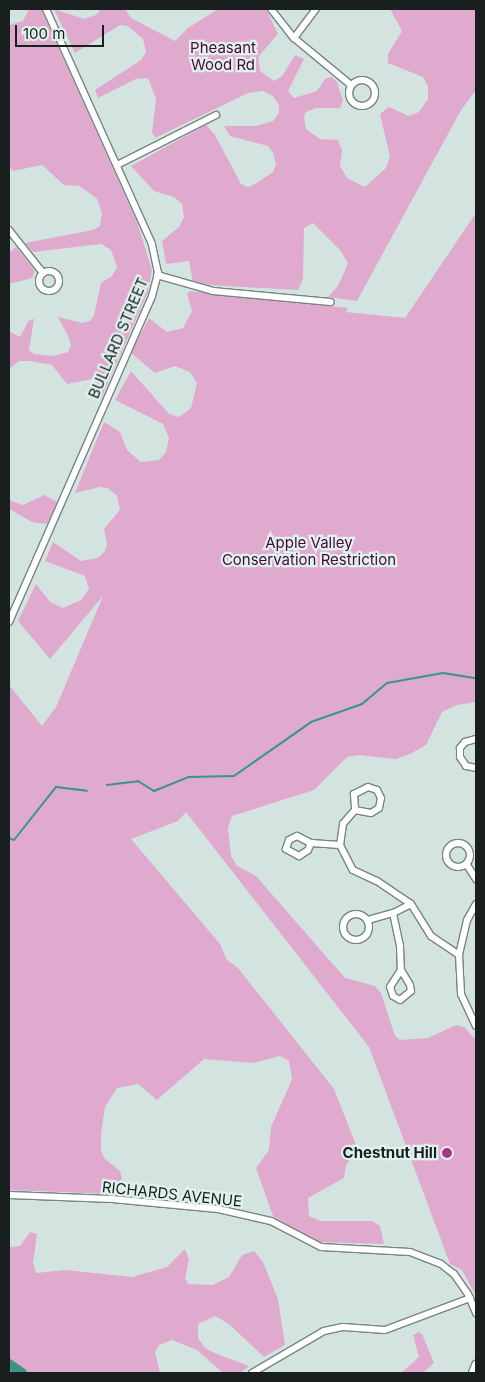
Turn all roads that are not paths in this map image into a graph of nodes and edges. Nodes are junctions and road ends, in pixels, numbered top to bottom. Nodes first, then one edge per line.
1 (46, 9) edge
2 (270, 9) edge
3 (316, 9) edge
4 (294, 38) junction
5 (352, 84) junction
6 (216, 116) dead end
7 (116, 165) junction
8 (9, 230) edge
9 (16, 239) junction
10 (9, 245) edge
11 (43, 273) dead end
12 (157, 275) junction
13 (330, 302) dead end
14 (9, 622) edge
15 (476, 739) edge
16 (476, 768) edge
17 (355, 810) junction
18 (311, 843) dead end
19 (340, 845) junction
20 (467, 865) junction
21 (476, 879) edge
22 (411, 904) junction
23 (476, 904) edge
24 (393, 913) junction
25 (368, 920) junction
26 (459, 955) junction
27 (401, 970) dead end
28 (476, 1026) edge
29 (9, 1195) edge
30 (470, 1298) junction
31 (476, 1313) edge
32 (476, 1365) edge
33 (252, 1373) edge
34 (473, 1373) edge

1 - 7 street, BULLARD STREET
2 - 4 street
3 - 4 street
4 - 5 street
5 - 5 street
6 - 7 street
7 - 12 street, BULLARD STREET
8 - 9 street
9 - 10 street
9 - 11 street
12 - 13 street
12 - 14 street, BULLARD STREET
15 - 16 street
17 - 17 street
17 - 19 street
18 - 19 street
19 - 22 street
20 - 20 street
20 - 21 street
22 - 24 street
22 - 26 street
23 - 26 street
24 - 25 street
24 - 27 street
25 - 25 street
26 - 28 street
29 - 30 street, RICHARDS AVENUE
30 - 31 street, RICHARDS AVENUE
30 - 33 street
32 - 34 street

